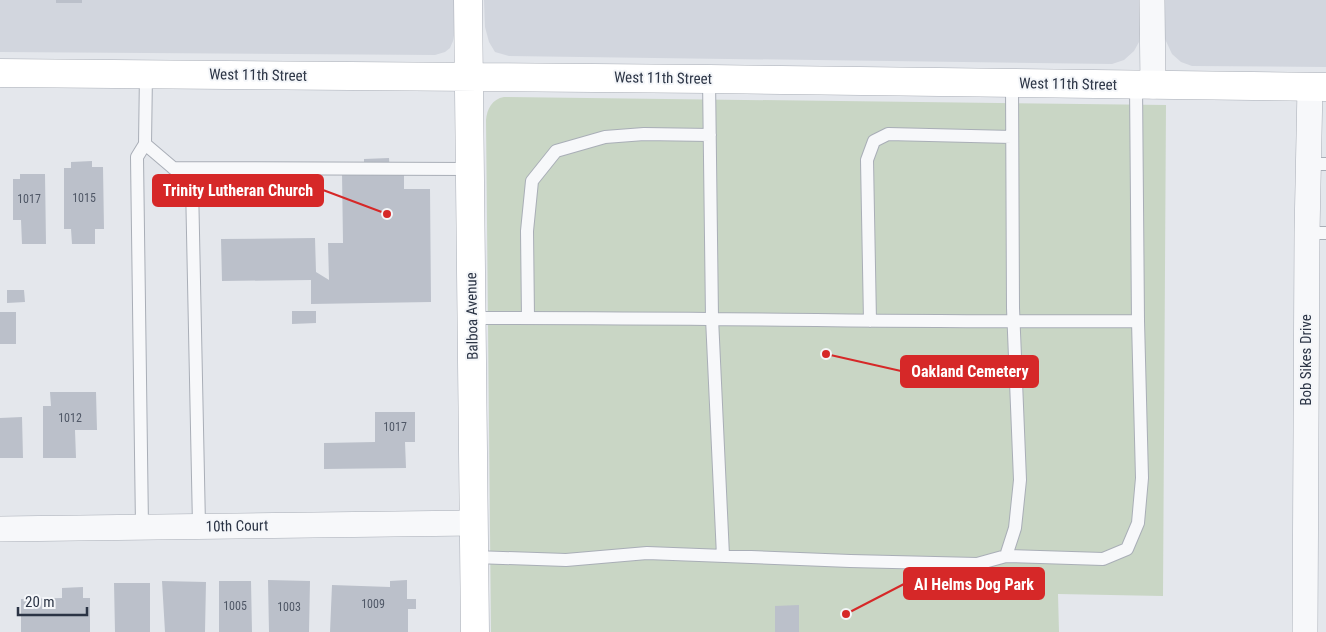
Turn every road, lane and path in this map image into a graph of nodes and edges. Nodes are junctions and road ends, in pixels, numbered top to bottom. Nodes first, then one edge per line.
1 (468, 0) edge
2 (1152, 0) edge
3 (0, 72) edge
4 (146, 74) junction
5 (469, 77) junction
6 (709, 79) junction
7 (1012, 83) junction
8 (1144, 85) junction
9 (1318, 87) edge
10 (710, 135) junction
11 (1012, 137) junction
12 (145, 144) junction
13 (1317, 164) edge
14 (172, 168) junction
15 (470, 169) junction
16 (1317, 233) edge
17 (472, 318) junction
18 (528, 318) junction
19 (712, 318) junction
20 (870, 320) junction
21 (1138, 321) junction
22 (1014, 322) junction
23 (474, 523) junction
24 (198, 526) junction
25 (142, 527) junction
26 (0, 529) edge
27 (723, 556) junction
28 (1006, 556) junction
29 (474, 557) junction
30 (475, 632) edge
31 (1305, 632) edge

1 - 5 main road, Balboa Avenue
2 - 8 street
3 - 4 main road, West 11th Street
4 - 5 main road, West 11th Street
4 - 12 lane
5 - 6 main road, West 11th Street
5 - 15 main road, Balboa Avenue
6 - 7 main road, West 11th Street
6 - 10 lane
7 - 8 main road, West 11th Street
7 - 11 lane
8 - 9 main road, West 11th Street
8 - 21 lane
9 - 13 street, Bob Sikes Drive
10 - 18 lane
10 - 19 lane
11 - 20 lane
11 - 22 lane
12 - 14 lane
12 - 25 lane
13 - 16 street, Bob Sikes Drive
14 - 15 lane
14 - 24 lane
15 - 17 main road, Balboa Avenue
16 - 31 street, Bob Sikes Drive
17 - 18 lane
17 - 23 main road, Balboa Avenue
18 - 19 lane
19 - 20 lane
19 - 27 lane
20 - 22 lane
21 - 22 lane
21 - 28 lane
22 - 28 lane
23 - 24 street, 10th Court
23 - 29 main road, Balboa Avenue
24 - 25 street, 10th Court
25 - 26 street, 10th Court
27 - 28 lane
27 - 29 lane
29 - 30 main road, Balboa Avenue

